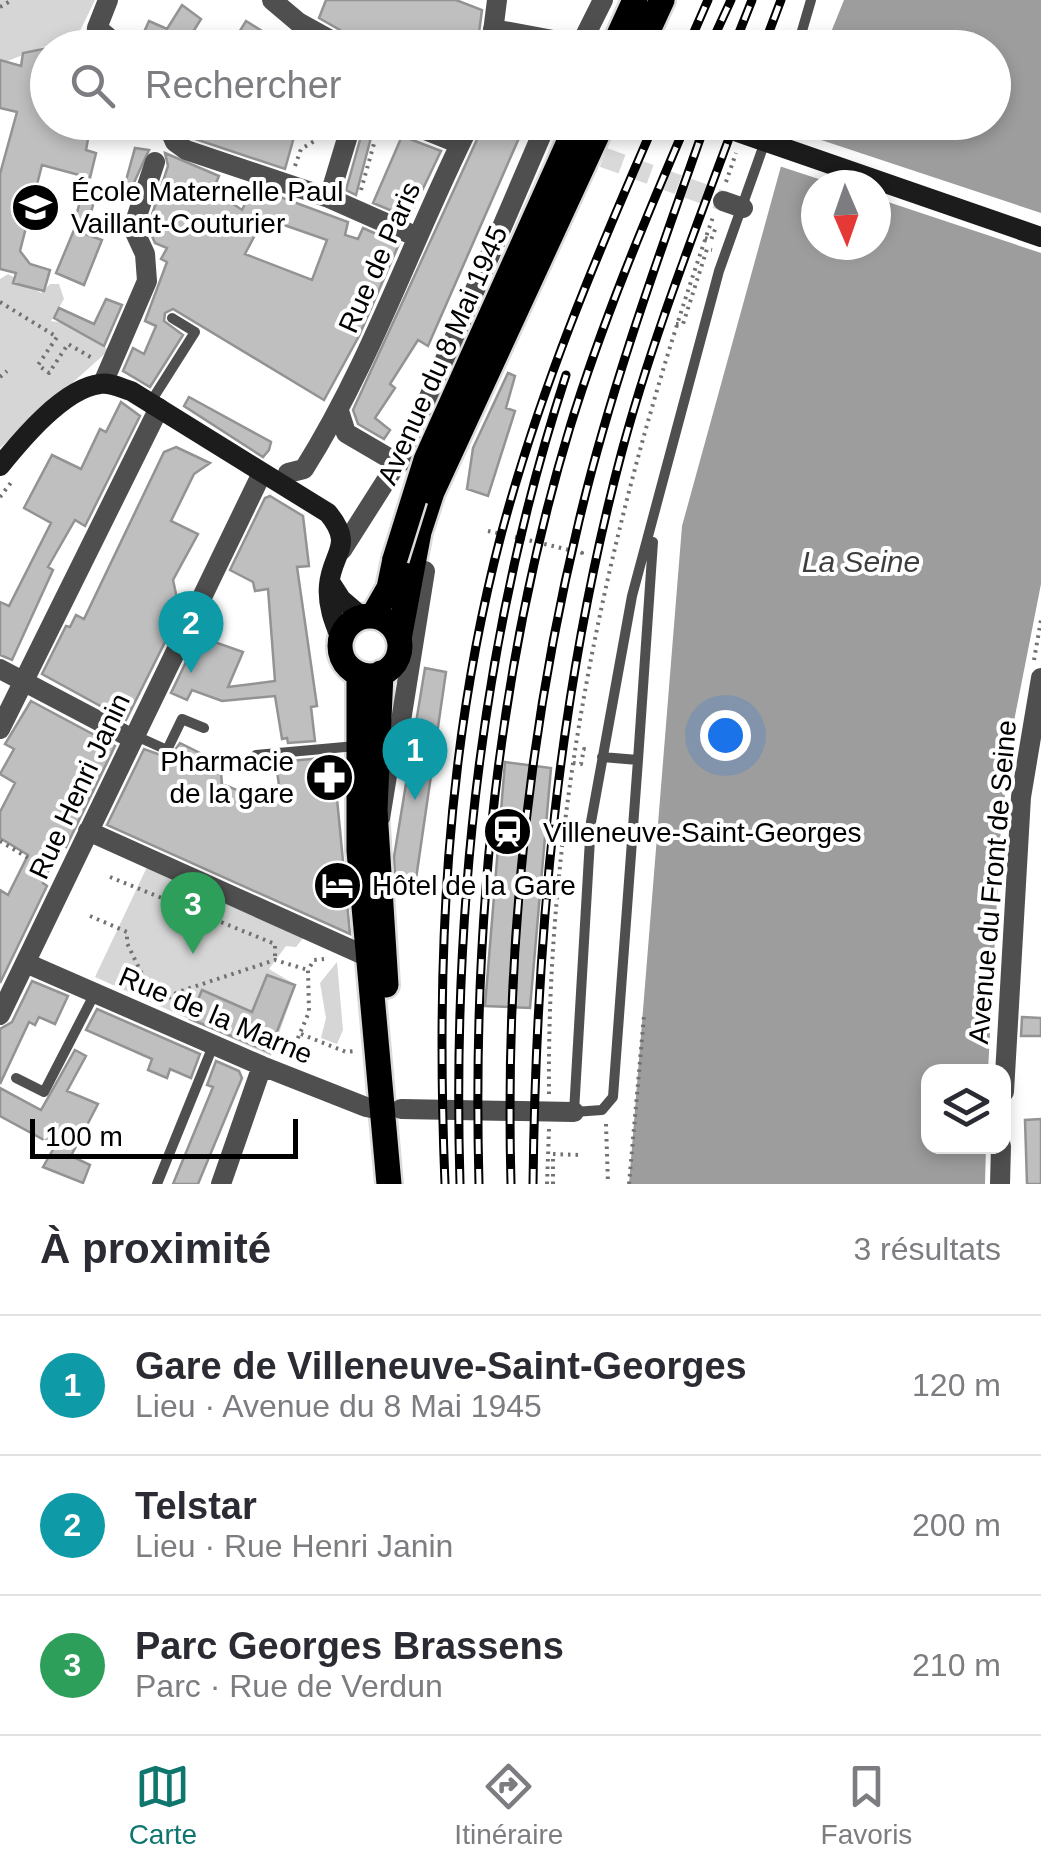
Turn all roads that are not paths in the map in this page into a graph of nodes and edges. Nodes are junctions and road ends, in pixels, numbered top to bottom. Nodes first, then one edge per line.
1 (108, 0) edge
2 (272, 0) edge
3 (497, 0) edge
4 (603, 0) edge
5 (635, 0) edge
6 (662, 0) edge
7 (811, 0) edge
8 (99, 30) edge
9 (312, 30) edge
10 (493, 30) edge
11 (588, 30) edge
12 (622, 30) edge
13 (648, 30) edge
14 (802, 30) edge
15 (174, 140) edge
16 (347, 140) edge
17 (450, 140) edge
18 (462, 140) edge
19 (544, 140) edge
20 (570, 140) edge
21 (595, 140) edge
22 (761, 140) edge
23 (762, 140) edge
24 (460, 144) junction
25 (155, 162) dead end
26 (330, 198) junction
27 (416, 236) junction
28 (1041, 237) edge
29 (172, 318) dead end
30 (103, 382) junction
31 (154, 405) junction
32 (340, 414) junction
33 (399, 464) junction
34 (11, 468) edge
35 (262, 473) junction
36 (288, 474) dead end
37 (654, 521) junction
38 (342, 541) junction
39 (406, 563) junction
40 (329, 581) junction
41 (368, 616) junction
42 (341, 640) junction
43 (390, 662) junction
44 (0, 669) edge
45 (1041, 678) edge
46 (22, 681) junction
47 (400, 727) joint
48 (0, 728) edge
49 (204, 728) dead end
50 (132, 736) junction
51 (357, 746) junction
52 (256, 755) dead end
53 (602, 757) junction
54 (638, 760) junction
55 (88, 830) junction
56 (377, 838) junction
57 (368, 957) junction
58 (26, 962) junction
59 (94, 993) junction
60 (0, 1016) edge
61 (214, 1045) junction
62 (1006, 1064) edge
63 (262, 1066) junction
64 (16, 1078) dead end
65 (393, 1110) junction
66 (574, 1112) junction
67 (1002, 1154) edge
68 (156, 1184) edge
69 (221, 1184) edge
70 (389, 1184) edge
71 (404, 1184) edge
72 (1000, 1184) edge

1 - 8 street
2 - 9 street
3 - 10 street
4 - 11 street
5 - 12 main road
6 - 13 main road
7 - 14 lane
15 - 26 street
16 - 26 street
17 - 24 street
18 - 24 street, Rue de Paris
19 - 33 street
20 - 39 main road, Avenue du 8 Mai 1945, bridge
21 - 39 main road, Avenue du 8 Mai 1945, bridge
22 - 28 main road, bridge
23 - 37 lane
24 - 27 street, Rue de Paris
25 - 30 street
26 - 27 street
27 - 32 street, Rue de Paris
29 - 31 lane
30 - 31 main road
30 - 34 main road
31 - 35 main road
31 - 46 street
32 - 33 street
32 - 36 street, Rue de Paris
33 - 38 street
35 - 38 main road
35 - 50 street, Rue Henri Janin
37 - 53 lane
37 - 54 lane
38 - 40 main road
39 - 41 main road, Avenue du 8 Mai 1945
39 - 43 main road, Avenue du 8 Mai 1945
40 - 41 main road
40 - 42 main road
41 - 42 main road, Avenue du 8 Mai 1945
41 - 43 main road
42 - 43 main road
43 - 47 street, Avenue du 8 Mai 1945
43 - 51 main road, Avenue du 8 Mai 1945
43 - 56 main road, Avenue du 8 Mai 1945
44 - 46 street
45 - 62 street, Avenue du Front de Seine
46 - 48 street
46 - 50 street
47 - 56 lane, Avenue du 8 Mai 1945
49 - 50 lane
50 - 55 street, Rue Henri Janin
51 - 52 lane
51 - 57 main road, Avenue du 8 Mai 1945
53 - 54 lane
53 - 66 lane
54 - 66 lane
55 - 57 street
55 - 58 street, Rue Henri Janin
56 - 65 main road, Avenue du 8 Mai 1945
57 - 65 main road, Avenue du 8 Mai 1945
58 - 59 street, Rue de la Marne
58 - 60 street, Rue Henri Janin
59 - 61 street, Rue de la Marne
59 - 64 lane
61 - 63 street, Rue de la Marne
61 - 68 lane
63 - 65 street, Rue de la Marne
63 - 69 street
65 - 66 street, Rue de la Marne
65 - 70 main road, Avenue du 8 Mai 1945
65 - 71 main road, Avenue du 8 Mai 1945
67 - 72 street

